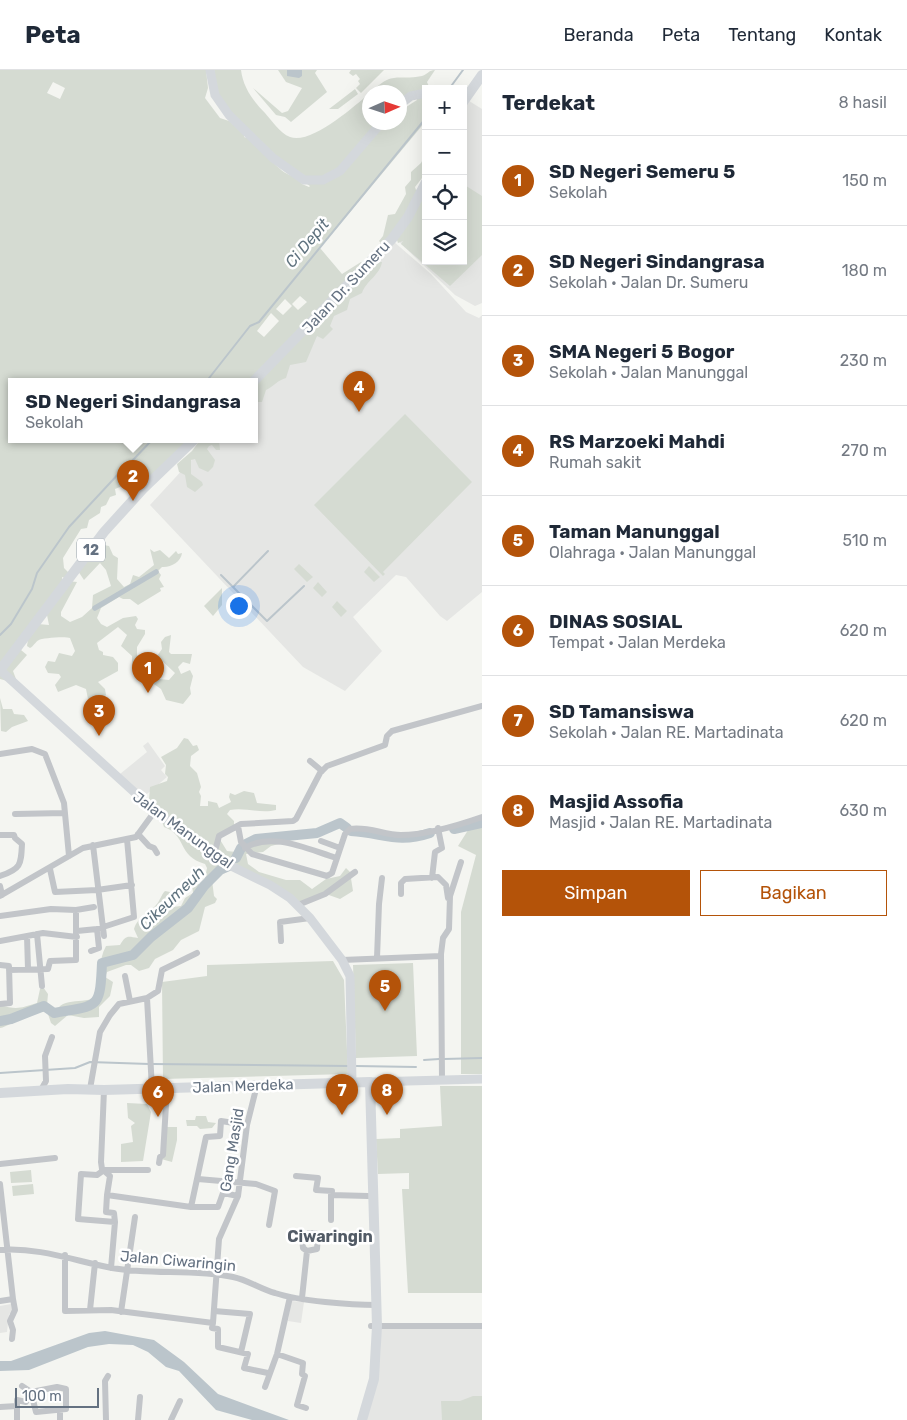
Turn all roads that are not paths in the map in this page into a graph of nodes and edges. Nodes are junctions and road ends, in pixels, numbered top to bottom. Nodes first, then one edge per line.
1 (210, 70) edge
2 (482, 75) edge
3 (422, 94) edge
4 (467, 96) edge
5 (407, 99) edge
6 (375, 130) edge
7 (422, 190) edge
8 (257, 378) edge
9 (191, 443) edge
10 (0, 670) edge
11 (482, 706) edge
12 (0, 754) edge
13 (310, 761) dead end
14 (322, 771) junction
15 (66, 812) junction
16 (154, 812) junction
17 (15, 814) dead end
18 (482, 817) edge
19 (238, 826) junction
20 (438, 828) junction
21 (138, 834) junction
22 (0, 835) edge
23 (127, 840) junction
24 (321, 841) dead end
25 (93, 845) junction
26 (245, 848) junction
27 (340, 848) junction
28 (158, 854) dead end
29 (214, 854) junction
30 (69, 856) junction
31 (337, 858) junction
32 (461, 862) dead end
33 (50, 869) junction
34 (355, 872) dead end
35 (0, 876) edge
36 (382, 878) dead end
37 (432, 878) junction
38 (132, 885) junction
39 (0, 886) edge
40 (97, 890) junction
41 (401, 894) dead end
42 (1, 896) edge
43 (449, 901) junction
44 (298, 905) junction
45 (94, 907) dead end
46 (76, 910) junction
47 (0, 916) edge
48 (310, 918) junction
49 (100, 927) junction
50 (37, 934) junction
51 (77, 934) junction
52 (26, 936) junction
53 (104, 936) dead end
54 (0, 941) edge
55 (281, 941) dead end
56 (91, 950) dead end
57 (197, 953) dead end
58 (441, 956) junction
59 (378, 958) junction
60 (342, 960) junction
61 (0, 964) edge
62 (28, 969) junction
63 (40, 969) junction
64 (9, 970) junction
65 (125, 976) dead end
66 (42, 986) dead end
67 (147, 998) junction
68 (130, 1001) junction
69 (0, 1004) edge
70 (52, 1037) dead end
71 (442, 1079) junction
72 (482, 1079) edge
73 (368, 1082) junction
74 (352, 1083) junction
75 (257, 1085) junction
76 (167, 1088) junction
77 (90, 1089) junction
78 (152, 1089) junction
79 (41, 1090) junction
80 (104, 1090) junction
81 (0, 1093) edge
82 (166, 1102) junction
83 (247, 1125) junction
84 (369, 1137) junction
85 (55, 1158) dead end
86 (159, 1163) dead end
87 (0, 1164) edge
88 (104, 1170) junction
89 (148, 1170) dead end
90 (296, 1176) dead end
91 (198, 1179) junction
92 (0, 1184) edge
93 (241, 1184) junction
94 (107, 1195) junction
95 (331, 1195) junction
96 (238, 1196) junction
97 (368, 1196) junction
98 (191, 1207) junction
99 (135, 1217) dead end
100 (331, 1220) dead end
101 (115, 1222) junction
102 (269, 1225) dead end
103 (3, 1250) edge
104 (307, 1251) dead end
105 (65, 1255) junction
106 (95, 1263) junction
107 (111, 1268) junction
108 (126, 1269) junction
109 (215, 1274) junction
110 (290, 1297) junction
111 (302, 1298) junction
112 (13, 1299) junction
113 (0, 1301) edge
114 (373, 1305) junction
115 (90, 1310) junction
116 (214, 1311) junction
117 (121, 1312) junction
118 (213, 1323) junction
119 (374, 1326) junction
120 (482, 1326) edge
121 (12, 1338) dead end
122 (241, 1352) junction
123 (277, 1354) junction
124 (268, 1373) junction
125 (108, 1376) dead end
126 (22, 1386) dead end
127 (265, 1387) dead end
128 (31, 1392) junction
129 (140, 1397) dead end
130 (180, 1401) dead end
131 (17, 1406) junction
132 (0, 1407) edge
133 (306, 1408) dead end
134 (60, 1410) junction
135 (18, 1420) edge
136 (60, 1420) edge
137 (106, 1420) edge
138 (138, 1420) edge
139 (171, 1420) edge
140 (356, 1420) edge
141 (362, 1420) edge

1 - 6 street
2 - 4 main road
3 - 5 street
7 - 8 main road, Jalan Dr. Sumeru
9 - 10 main road, 12
10 - 16 street, Jalan Manunggal
11 - 14 street
12 - 15 street
13 - 14 street
14 - 19 street
15 - 17 street
15 - 30 street
16 - 21 street
16 - 29 street, Jalan Manunggal
18 - 20 street
19 - 26 street
19 - 29 street
20 - 27 street
20 - 37 street
21 - 23 street
21 - 28 street
22 - 35 street
23 - 25 street
23 - 38 street
24 - 27 street
25 - 30 street
25 - 40 street
26 - 31 street
26 - 31 street
27 - 31 street
29 - 44 street, Jalan Manunggal
30 - 33 street
32 - 43 street
33 - 40 street
33 - 42 street
34 - 44 street
36 - 59 street
37 - 41 street
37 - 43 street
38 - 40 street
38 - 49 street
39 - 42 street
40 - 49 street
43 - 58 street
44 - 48 street, Jalan Manunggal
45 - 46 street
46 - 47 street
46 - 51 street
48 - 55 street
48 - 60 street, Jalan Manunggal
49 - 51 street
49 - 53 street
49 - 56 street
50 - 51 street
50 - 52 street
50 - 63 street
51 - 63 street
52 - 54 street
52 - 62 street
57 - 67 street
58 - 59 street
58 - 71 street
59 - 60 street
60 - 74 street, Jalan Manunggal
61 - 64 street
62 - 63 street
62 - 64 street
63 - 66 street
64 - 69 street
65 - 68 street
67 - 68 street
67 - 78 street
68 - 77 street
70 - 79 street
71 - 72 street
71 - 73 street
73 - 74 main road, Jalan Merdeka
73 - 84 main road
74 - 75 main road, Jalan Merdeka
75 - 76 main road, Jalan Merdeka
75 - 83 street, Gang Masjid
76 - 78 main road, Jalan Merdeka
76 - 82 street
77 - 79 main road, Jalan Merdeka
77 - 80 main road, Jalan Merdeka
78 - 80 main road, Jalan Merdeka
78 - 82 street
79 - 81 main road, Jalan Merdeka
80 - 88 street
82 - 86 street
83 - 91 street
83 - 93 street, Gang Masjid
84 - 97 main road
84 - 114 main road
85 - 87 street
88 - 89 street
88 - 94 street
88 - 101 street
90 - 95 street
91 - 93 street
91 - 98 street
92 - 103 street
93 - 96 street, Gang Masjid
93 - 102 street
94 - 98 street
94 - 101 street
95 - 97 street
95 - 100 street
96 - 98 street
96 - 109 street, Gang Masjid
97 - 114 main road
99 - 108 street
101 - 107 street
103 - 105 street, Jalan Ciwaringin
103 - 112 street
104 - 111 street
105 - 106 street, Jalan Ciwaringin
105 - 115 street
106 - 107 street, Jalan Ciwaringin
106 - 115 street
107 - 108 street, Jalan Ciwaringin
108 - 109 street, Jalan Ciwaringin
108 - 117 street
109 - 110 street, Jalan Ciwaringin
109 - 116 street, Gang Masjid
110 - 111 street, Jalan Ciwaringin
110 - 123 street
111 - 114 street, Jalan Ciwaringin
112 - 113 street
112 - 121 street
114 - 119 main road
115 - 117 street
116 - 118 street, Gang Masjid
116 - 122 street
117 - 118 street
118 - 122 street, Gang Masjid
119 - 120 street
119 - 140 main road
119 - 141 main road
122 - 124 street
123 - 124 street
123 - 133 street
124 - 127 street
125 - 137 street
126 - 128 street
128 - 131 street
128 - 134 street
128 - 134 street
129 - 138 street
130 - 139 street
131 - 132 street
131 - 135 street
134 - 136 street

